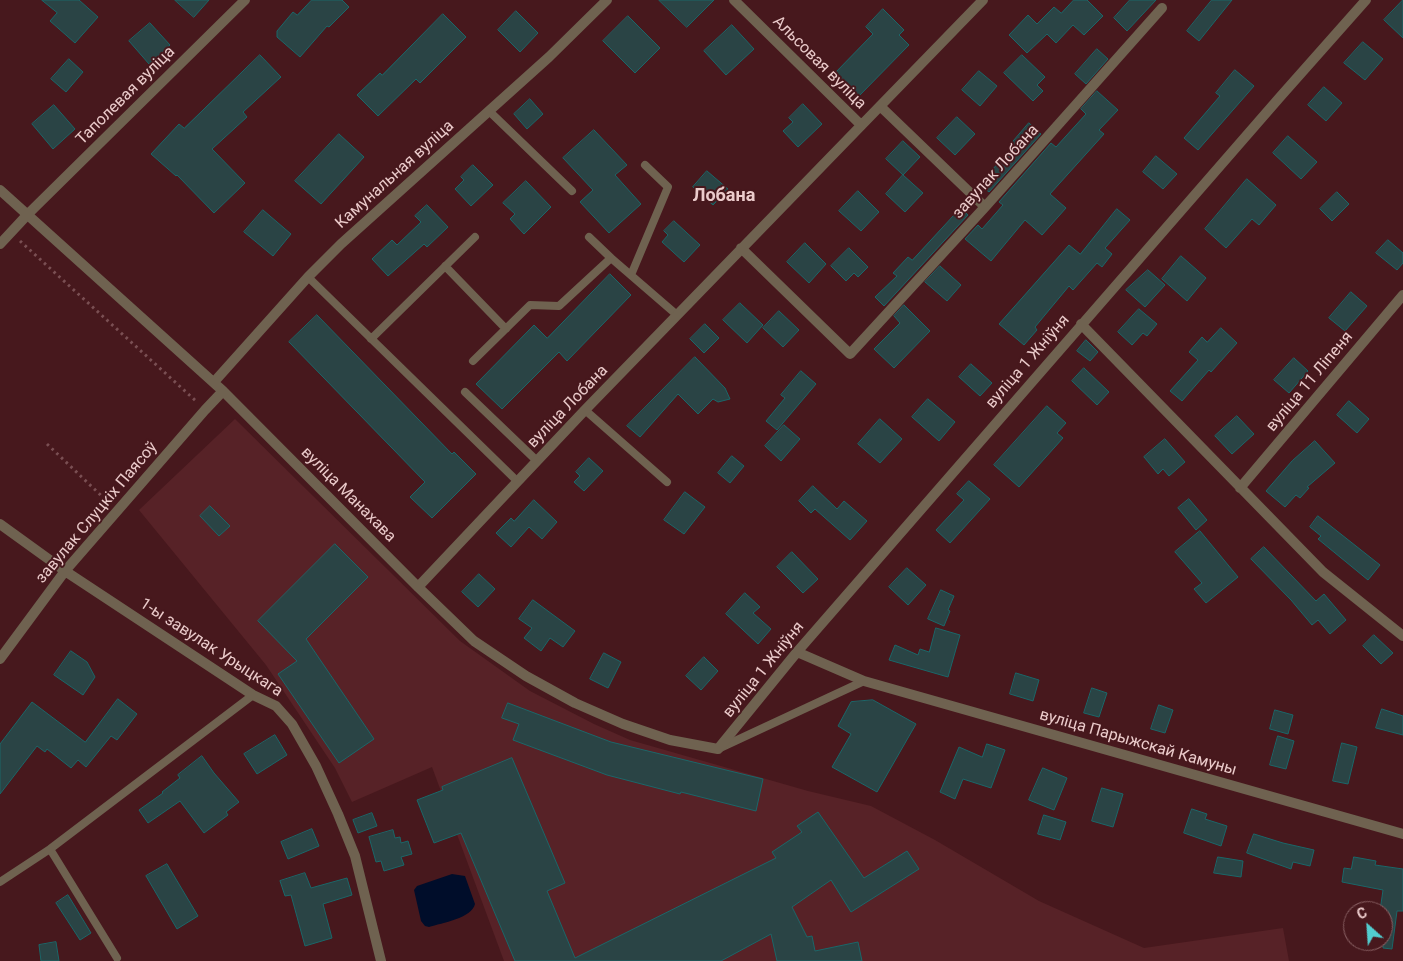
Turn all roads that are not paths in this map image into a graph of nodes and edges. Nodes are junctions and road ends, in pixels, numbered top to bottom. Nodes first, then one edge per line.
1 (245, 0) edge
2 (607, 0) edge
3 (734, 0) edge
4 (982, 0) edge
5 (1366, 0) edge
6 (1162, 8) dead end
7 (880, 106) junction
8 (489, 111) junction
9 (861, 126) junction
10 (645, 165) dead end
11 (0, 190) edge
12 (572, 191) dead end
13 (985, 207) junction
14 (28, 214) junction
15 (475, 237) dead end
16 (589, 237) dead end
17 (0, 244) edge
18 (741, 248) junction
19 (611, 258) junction
20 (445, 266) junction
21 (631, 275) junction
22 (308, 277) junction
23 (1403, 295) edge
24 (677, 315) junction
25 (1081, 324) junction
26 (506, 329) junction
27 (371, 339) junction
28 (473, 361) dead end
29 (214, 382) junction
30 (223, 391) junction
31 (465, 392) dead end
32 (585, 410) junction
33 (537, 461) junction
34 (518, 481) junction
35 (667, 482) dead end
36 (1240, 488) junction
37 (0, 524) edge
38 (65, 571) junction
39 (418, 587) junction
40 (1403, 636) edge
41 (797, 652) junction
42 (0, 659) edge
43 (864, 681) junction
44 (253, 695) junction
45 (718, 749) junction
46 (1403, 834) edge
47 (50, 849) junction
48 (0, 882) edge
49 (117, 958) dead end
50 (381, 961) edge

1 - 14 street, Таполевая вуліца
2 - 8 street, Камунальная вуліца
3 - 9 street, Альсовая вуліца
4 - 7 street, вуліца Лобана
5 - 25 street, вуліца 1 Жніўня
6 - 13 street, завулак Лобана
7 - 9 street, вуліца Лобана
7 - 13 street
8 - 12 lane
8 - 22 street, Камунальная вуліца
9 - 18 street, вуліца Лобана
10 - 21 lane
11 - 14 street, вуліца Манахава
13 - 18 street, завулак Лобана
14 - 17 street, Таполевая вуліца
14 - 29 street, вуліца Манахава
15 - 20 lane
16 - 19 lane
18 - 24 street, вуліца Лобана
19 - 21 lane
19 - 26 lane
20 - 26 lane
20 - 27 lane
21 - 24 lane
22 - 27 lane
22 - 29 street, Камунальная вуліца
23 - 36 street, вуліца 11 Ліпеня
24 - 32 street, вуліца Лобана
25 - 36 street
25 - 41 street, вуліца 1 Жніўня
26 - 28 lane
27 - 34 lane
29 - 30 street, вуліца Манахава
30 - 38 street, завулак Слуцкіх Паясоў
30 - 39 street, вуліца Манахава
31 - 33 lane
32 - 33 street, вуліца Лобана
32 - 35 lane
33 - 34 street, вуліца Лобана
34 - 39 street, вуліца Лобана
36 - 40 street
37 - 38 street, 1-ы завулак Урыцкага
38 - 42 street, завулак Слуцкіх Паясоў
38 - 44 street, 1-ы завулак Урыцкага
39 - 45 street, вуліца Манахава
41 - 43 street, вуліца Парыжскай Камуны
41 - 45 street, вуліца 1 Жніўня
43 - 45 lane
43 - 46 street, вуліца Парыжскай Камуны
44 - 47 lane
44 - 50 street, 1-ы завулак Урыцкага
47 - 48 lane
47 - 49 lane

